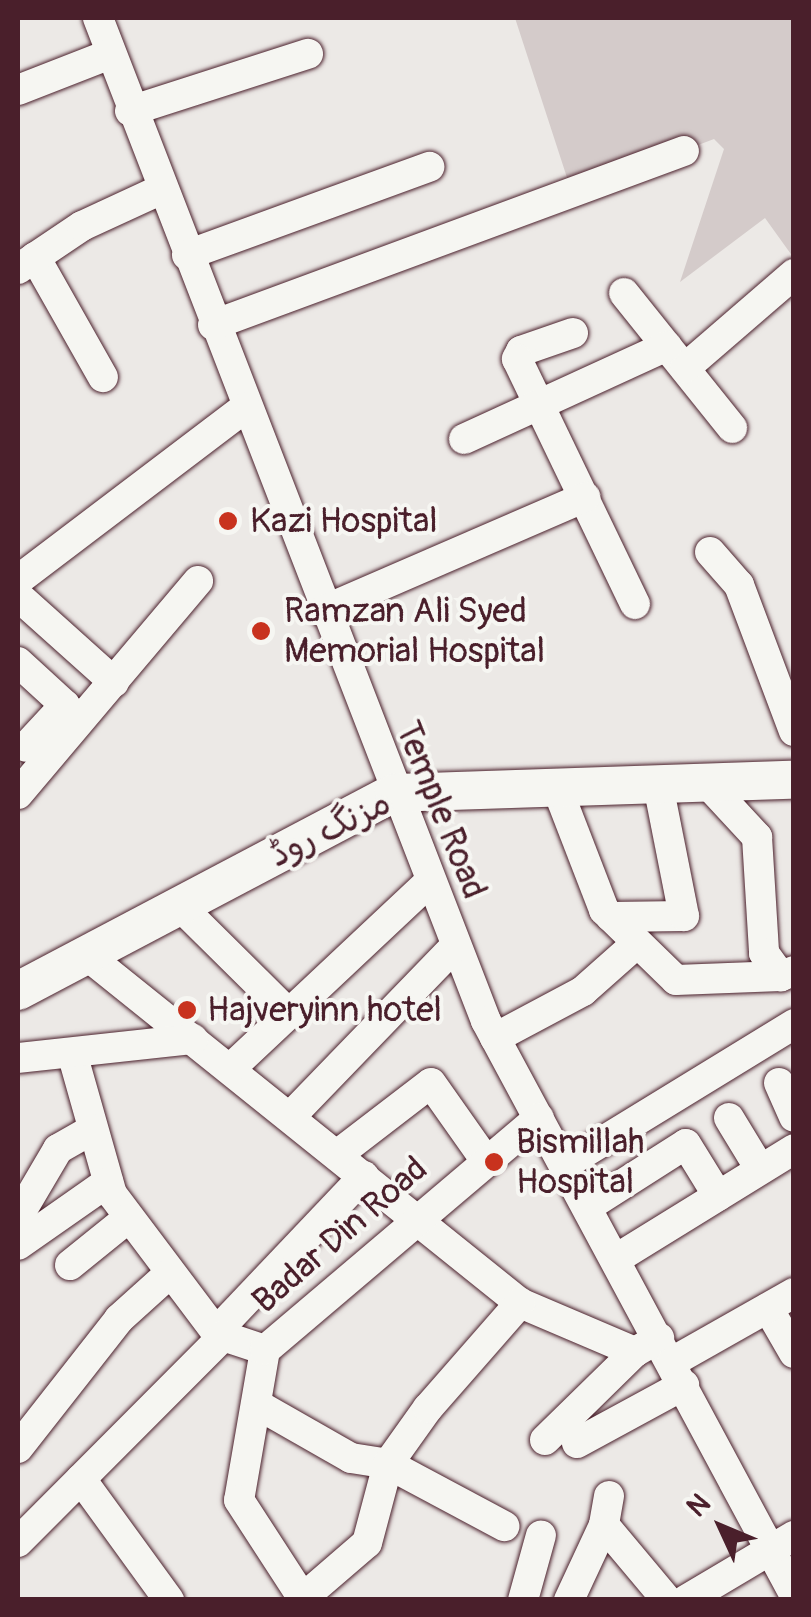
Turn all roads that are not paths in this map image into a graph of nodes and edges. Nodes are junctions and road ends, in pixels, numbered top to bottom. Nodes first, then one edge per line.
1 (98, 18) edge
2 (308, 54) dead end
3 (108, 55) junction
4 (18, 90) edge
5 (130, 111) junction
6 (684, 152) dead end
7 (430, 167) dead end
8 (162, 189) junction
9 (187, 255) junction
10 (26, 263) edge
11 (794, 274) edge
12 (624, 292) dead end
13 (213, 324) junction
14 (573, 334) dead end
15 (676, 357) junction
16 (103, 377) dead end
17 (541, 404) junction
18 (244, 408) junction
19 (732, 428) dead end
20 (464, 439) dead end
21 (585, 497) junction
22 (710, 552) dead end
23 (18, 580) edge
24 (198, 581) dead end
25 (18, 596) edge
26 (635, 604) dead end
27 (322, 611) junction
28 (18, 662) edge
29 (114, 682) junction
30 (794, 731) edge
31 (26, 747) dead end
32 (794, 780) edge
33 (707, 783) junction
34 (658, 784) junction
35 (557, 788) junction
36 (394, 793) junction
37 (18, 794) edge
38 (429, 882) junction
39 (180, 906) junction
40 (611, 917) junction
41 (637, 943) junction
42 (455, 946) junction
43 (89, 957) junction
44 (787, 973) edge
45 (18, 991) edge
46 (288, 1014) junction
47 (794, 1024) edge
48 (494, 1038) junction
49 (192, 1040) junction
50 (72, 1053) junction
51 (18, 1058) edge
52 (230, 1070) junction
53 (780, 1084) dead end
54 (290, 1117) junction
55 (794, 1117) edge
56 (539, 1118) junction
57 (728, 1118) dead end
58 (639, 1119) junction
59 (94, 1129) junction
60 (794, 1148) edge
61 (337, 1155) junction
62 (662, 1160) junction
63 (486, 1161) junction
64 (564, 1164) junction
65 (760, 1170) junction
66 (364, 1176) junction
67 (108, 1182) junction
68 (718, 1196) junction
69 (587, 1207) junction
70 (18, 1217) edge
71 (415, 1218) junction
72 (126, 1219) junction
73 (18, 1245) edge
74 (616, 1259) junction
75 (70, 1265) dead end
76 (169, 1274) junction
77 (780, 1300) edge
78 (520, 1303) junction
79 (265, 1350) junction
80 (794, 1353) edge
81 (662, 1359) junction
82 (258, 1405) junction
83 (545, 1440) dead end
84 (577, 1443) dead end
85 (18, 1448) edge
86 (388, 1464) junction
87 (81, 1478) junction
88 (504, 1526) dead end
89 (542, 1535) dead end
90 (18, 1542) edge
91 (782, 1543) edge
92 (794, 1594) edge
93 (303, 1598) edge
94 (169, 1600) edge
95 (523, 1600) edge
96 (570, 1600) edge
97 (667, 1600) edge
98 (686, 1600) edge

1 - 3 street, Temple Road
2 - 5 street
3 - 4 street
3 - 5 street, Temple Road
5 - 8 street, Temple Road
6 - 13 street
7 - 9 street
8 - 9 street, Temple Road
8 - 10 street
9 - 13 street, Temple Road
10 - 16 street
11 - 15 street
12 - 15 street
13 - 18 street, Temple Road
14 - 17 street
15 - 17 street
15 - 19 street
17 - 20 street
17 - 21 street
18 - 23 street
18 - 27 street, Temple Road
21 - 26 street
21 - 27 street
22 - 30 street
24 - 29 street
25 - 29 street
27 - 36 street, Temple Road
28 - 31 street
29 - 37 street
32 - 33 main road, مزنگ روڈ
33 - 34 main road, مزنگ روڈ
33 - 44 street
34 - 35 main road, مزنگ روڈ
34 - 40 street
35 - 36 main road, مزنگ روڈ
35 - 40 street
36 - 38 street, Temple Road
36 - 39 main road, مزنگ روڈ
38 - 42 street, Temple Road
38 - 46 street
39 - 43 main road, مزنگ روڈ
39 - 46 street
40 - 41 street
41 - 44 street
41 - 48 street
42 - 48 street, Temple Road
42 - 54 street
43 - 45 main road, مزنگ روڈ
43 - 49 street
46 - 52 street
47 - 58 street
48 - 56 street, Temple Road
49 - 50 street
49 - 52 street
50 - 51 street
50 - 59 street
52 - 54 street
53 - 55 street
54 - 61 street
56 - 63 street, Badar Din Road
56 - 64 street, Temple Road
57 - 65 street
58 - 62 street
58 - 64 street
59 - 67 street
59 - 70 street
60 - 65 street
61 - 63 street
61 - 66 street
62 - 68 street
62 - 69 street
63 - 71 street, Badar Din Road
64 - 69 street, Temple Road
65 - 68 street
66 - 71 street
66 - 76 street
67 - 72 street
67 - 73 street
68 - 74 street
69 - 74 street, Temple Road
71 - 78 street
71 - 79 street, Badar Din Road
72 - 75 street
72 - 76 street
74 - 81 street, Temple Road
76 - 85 street
77 - 80 street
77 - 81 street
78 - 81 street
78 - 86 street
79 - 82 street
79 - 87 street, Badar Din Road
81 - 83 street
81 - 84 street
81 - 91 street, Temple Road
82 - 86 street
82 - 93 street
86 - 88 street
86 - 93 street
87 - 90 street, Badar Din Road
87 - 94 street
89 - 95 street
91 - 92 street, Temple Road
91 - 98 street
96 - 97 street

